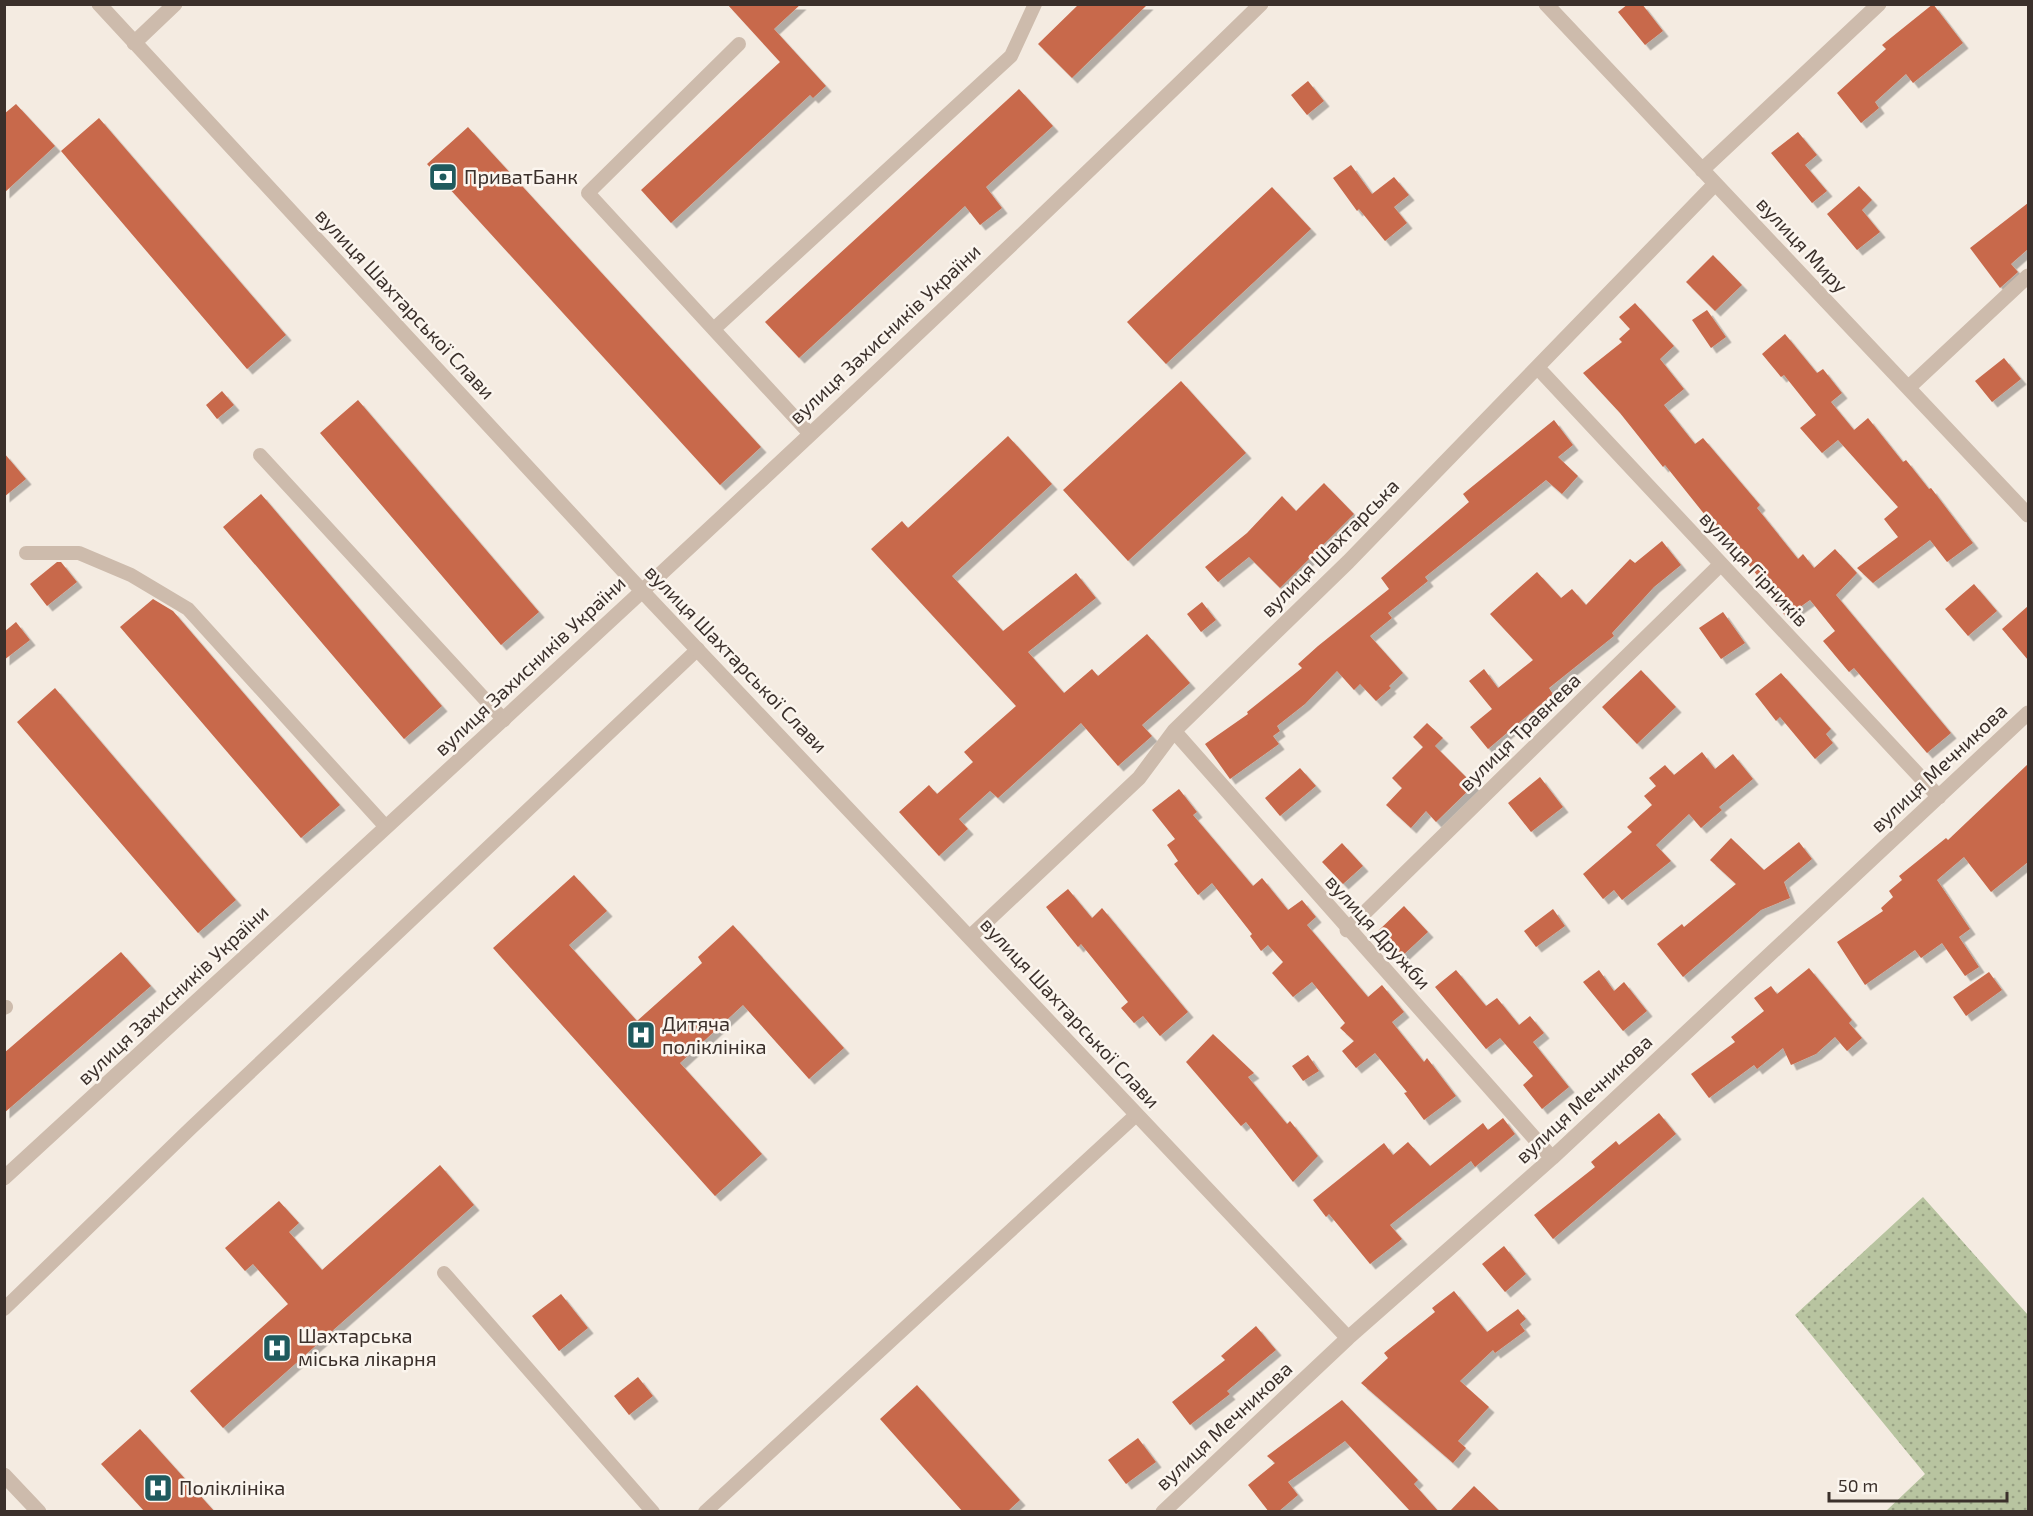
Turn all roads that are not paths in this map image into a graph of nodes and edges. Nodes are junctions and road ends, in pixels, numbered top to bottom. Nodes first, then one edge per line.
1 (99, 4) edge
2 (175, 4) edge
3 (1035, 4) edge
4 (1261, 4) edge
5 (1546, 4) edge
6 (1879, 4) edge
7 (134, 43) junction
8 (738, 44) dead end
9 (1702, 170) junction
10 (1715, 184) junction
11 (2028, 276) edge
12 (715, 328) junction
13 (1539, 368) junction
14 (1908, 388) junction
15 (810, 434) junction
16 (260, 455) dead end
17 (2028, 515) edge
18 (26, 553) dead end
19 (1721, 564) junction
20 (642, 591) junction
21 (698, 649) junction
22 (2028, 712) edge
23 (504, 720) junction
24 (1174, 731) junction
25 (1939, 797) junction
26 (386, 828) junction
27 (1347, 930) junction
28 (971, 936) junction
29 (1136, 1115) junction
30 (1552, 1158) junction
31 (4, 1178) edge
32 (444, 1273) dead end
33 (4, 1309) edge
34 (1348, 1338) junction
35 (4, 1475) edge
36 (39, 1512) edge
37 (653, 1512) edge
38 (705, 1512) edge
39 (1163, 1512) edge

1 - 7 street, вулиця Шахтарської Слави
2 - 7 street
3 - 12 lane
4 - 15 street, вулиця Захисників України
5 - 9 street, вулиця Миру
6 - 9 street
7 - 20 street, вулиця Шахтарської Слави
8 - 12 lane
9 - 10 street, вулиця Миру
10 - 13 street, вулиця Шахтарська
10 - 14 street, вулиця Миру
11 - 14 street
12 - 15 lane
13 - 19 street, вулиця Гірників
13 - 24 street, вулиця Шахтарська
14 - 17 street, вулиця Миру
15 - 20 street, вулиця Захисників України
16 - 23 lane
18 - 26 lane
19 - 25 street, вулиця Гірників
19 - 27 street, вулиця Травнева
20 - 21 street, вулиця Шахтарської Слави
20 - 23 street, вулиця Захисників України
21 - 28 street, вулиця Шахтарської Слави
21 - 33 lane
22 - 25 street, вулиця Мечникова
23 - 26 street, вулиця Захисників України
24 - 27 street, вулиця Дружби
24 - 28 street, вулиця Шахтарська
25 - 30 street, вулиця Мечникова
26 - 31 street, вулиця Захисників України
27 - 30 street, вулиця Дружби
28 - 29 street, вулиця Шахтарської Слави
29 - 34 street, вулиця Шахтарської Слави
29 - 38 lane
30 - 34 street, вулиця Мечникова
32 - 37 lane
34 - 39 street, вулиця Мечникова
35 - 36 street

